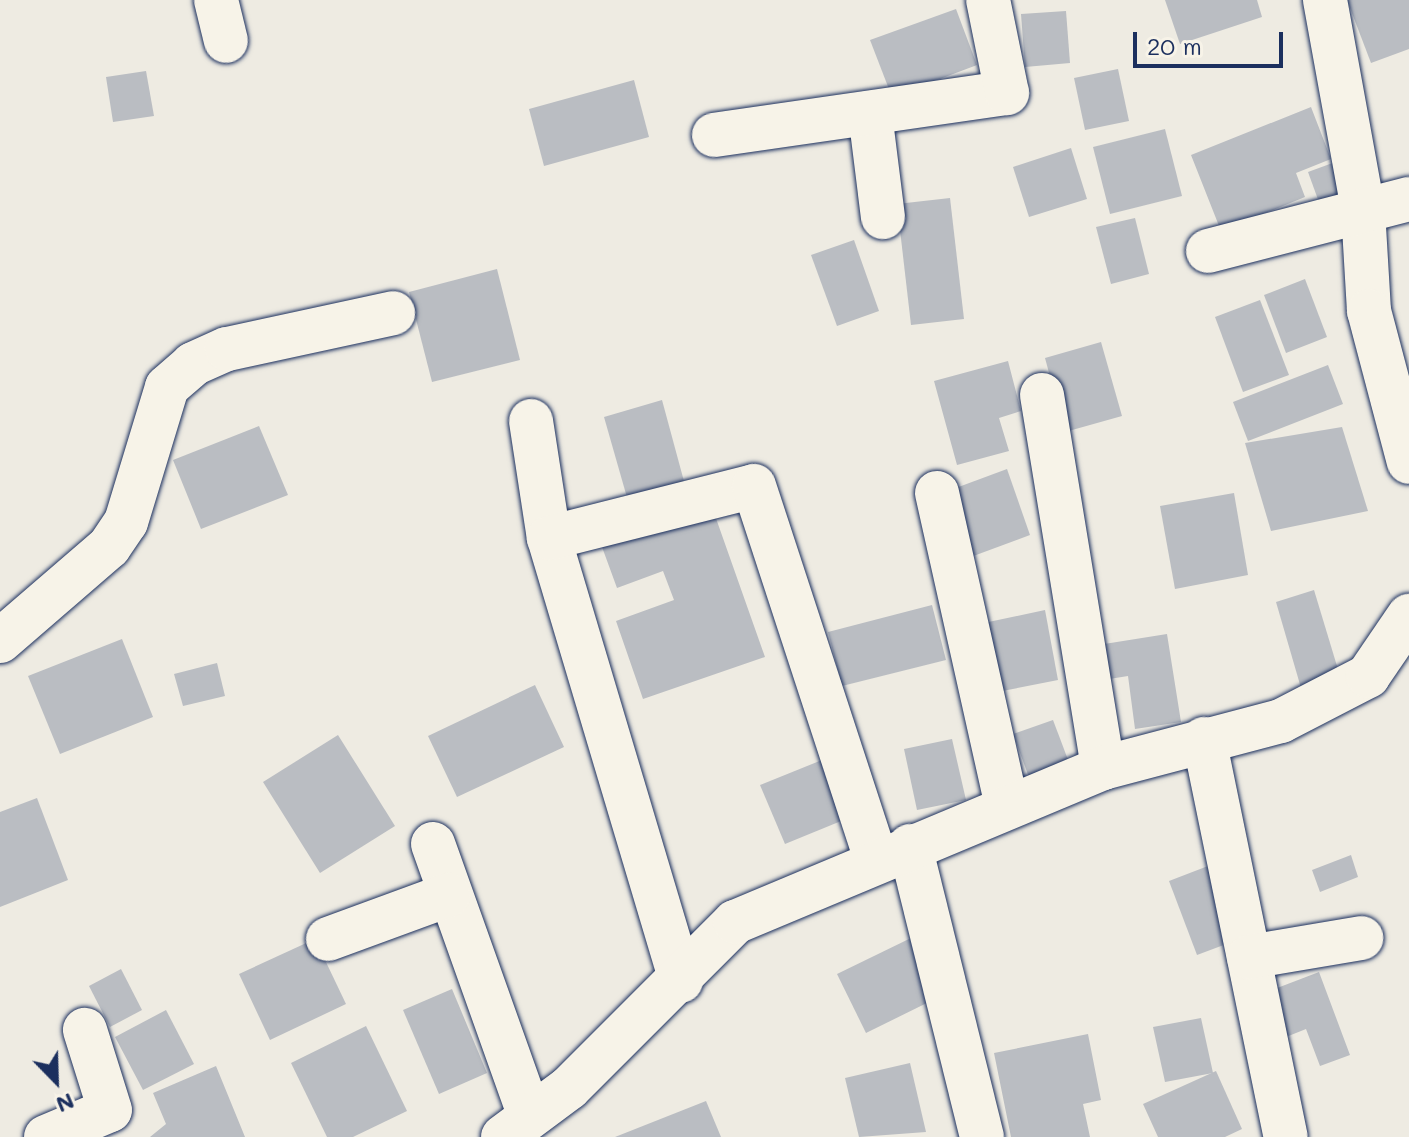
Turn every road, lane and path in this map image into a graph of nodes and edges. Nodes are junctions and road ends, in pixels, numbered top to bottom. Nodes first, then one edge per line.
1 (988, 0) edge
2 (1325, 0) edge
3 (870, 113) junction
4 (714, 135) dead end
5 (1409, 199) edge
6 (1363, 210) junction
7 (883, 217) dead end
8 (1208, 251) dead end
9 (393, 313) dead end
10 (1042, 395) dead end
11 (531, 421) dead end
12 (1409, 462) edge
13 (937, 493) dead end
14 (549, 538) junction
15 (1409, 616) edge
16 (0, 641) edge
17 (1204, 739) junction
18 (1103, 768) junction
19 (1007, 806) junction
20 (433, 844) dead end
21 (893, 853) junction
22 (448, 895) junction
23 (1361, 938) dead end
24 (328, 939) dead end
25 (1249, 957) junction
26 (681, 981) junction
27 (85, 1030) dead end
28 (516, 1127) edge
29 (46, 1137) edge
30 (982, 1137) edge
31 (1286, 1137) edge

1 - 3 street
2 - 6 street
3 - 4 street
3 - 7 street
5 - 6 street
6 - 8 street
6 - 12 street
9 - 16 street
10 - 18 street
11 - 14 street
13 - 19 street
14 - 21 street
14 - 26 street
15 - 17 street
17 - 18 street
17 - 25 street
18 - 19 street
19 - 21 street
20 - 22 street
21 - 26 street
21 - 30 street
22 - 24 street
22 - 28 street
23 - 25 street
25 - 31 street
26 - 28 street
27 - 29 street

